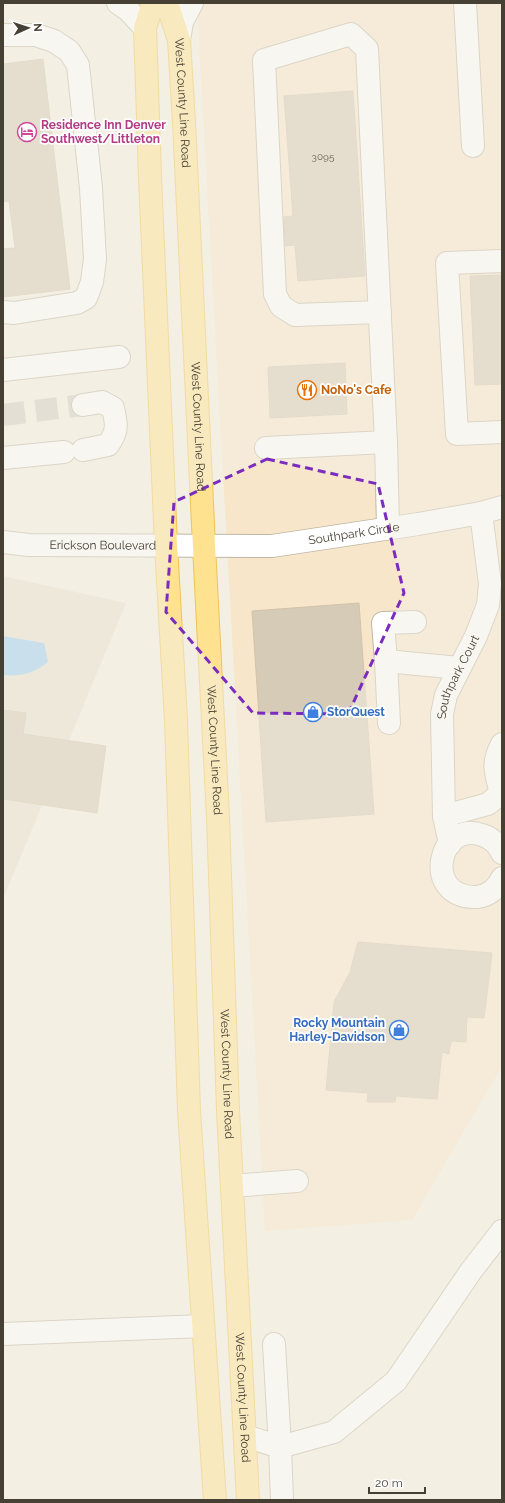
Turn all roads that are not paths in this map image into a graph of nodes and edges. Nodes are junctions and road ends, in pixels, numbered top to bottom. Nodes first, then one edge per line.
1 (118, 3) edge
2 (153, 3) edge
3 (167, 3) edge
4 (192, 3) edge
5 (465, 3) edge
6 (146, 28) junction
7 (3, 35) edge
8 (178, 40) junction
9 (473, 146) dead end
10 (502, 260) edge
11 (3, 312) edge
12 (380, 312) junction
13 (119, 357) dead end
14 (3, 370) edge
15 (83, 405) tunnel mouth
16 (502, 432) edge
17 (386, 442) junction
18 (266, 448) dead end
19 (3, 458) edge
20 (502, 507) edge
21 (481, 513) junction
22 (388, 528) junction
23 (3, 542) edge
24 (166, 545) junction
25 (204, 546) junction
26 (415, 622) dead end
27 (386, 661) junction
28 (459, 668) junction
29 (389, 723) dead end
30 (502, 744) edge
31 (501, 792) edge
32 (444, 816) junction
33 (450, 844) junction
34 (502, 853) edge
35 (502, 878) edge
36 (297, 1181) dead end
37 (232, 1186) junction
38 (502, 1231) edge
39 (203, 1326) junction
40 (3, 1334) edge
41 (274, 1344) dead end
42 (245, 1436) junction
43 (280, 1447) junction
44 (215, 1500) edge
45 (248, 1500) edge
46 (282, 1500) edge

1 - 6 street
2 - 6 main road
3 - 8 main road, West County Line Road
4 - 8 street
5 - 9 street
6 - 24 main road
7 - 11 street
8 - 25 main road, West County Line Road
10 - 16 street
12 - 12 street
12 - 17 street
13 - 14 street
15 - 19 street
17 - 18 street
17 - 22 street
20 - 21 street, Southpark Circle
21 - 22 street, Southpark Circle
21 - 28 street, Southpark Court
22 - 25 street, Southpark Circle
23 - 24 street, Erickson Boulevard
24 - 25 street, Erickson Boulevard
24 - 39 main road
25 - 37 main road, West County Line Road
26 - 27 street
27 - 28 street
27 - 29 street
28 - 32 street, Southpark Court
30 - 31 street
31 - 32 street
32 - 33 street, Southpark Court
33 - 34 street
33 - 35 street
36 - 37 street
37 - 42 main road, West County Line Road
38 - 43 street
39 - 40 street
39 - 44 main road
41 - 43 street
42 - 43 street
42 - 45 main road, West County Line Road
43 - 46 street

